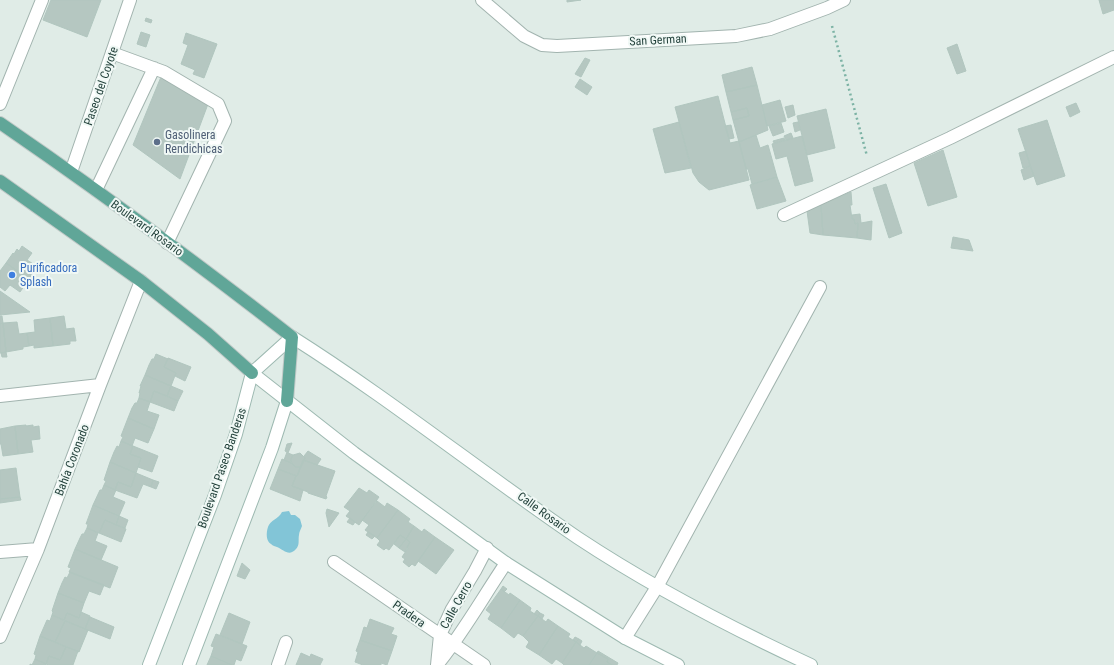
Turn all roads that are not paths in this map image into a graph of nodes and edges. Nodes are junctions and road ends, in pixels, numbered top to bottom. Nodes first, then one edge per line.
1 (42, 0) edge
2 (130, 0) edge
3 (482, 0) edge
4 (844, 0) edge
5 (112, 53) junction
6 (1114, 57) edge
7 (154, 68) junction
8 (0, 104) edge
9 (0, 123) edge
10 (71, 172) junction
11 (0, 181) edge
12 (96, 190) junction
13 (784, 215) dead end
14 (167, 243) junction
15 (141, 281) junction
16 (820, 287) dead end
17 (292, 337) junction
18 (252, 374) junction
19 (100, 385) junction
20 (0, 396) edge
21 (287, 401) junction
22 (487, 548) junction
23 (38, 549) junction
24 (0, 552) edge
25 (334, 562) dead end
26 (506, 563) junction
27 (657, 587) junction
28 (440, 635) junction
29 (0, 637) edge
30 (625, 638) junction
31 (286, 642) dead end
32 (454, 644) junction
33 (149, 665) edge
34 (189, 665) edge
35 (278, 665) edge
36 (437, 665) edge
37 (484, 665) edge
38 (678, 665) edge
39 (811, 665) edge

1 - 8 street
2 - 5 street, Paseo del Coyote
3 - 4 street, San German
5 - 7 street
5 - 10 street, Paseo del Coyote
6 - 13 street
7 - 12 street
7 - 14 street
9 - 10 main road, Boulevard Rosario
10 - 12 main road, Boulevard Rosario
11 - 15 main road
12 - 14 main road, Boulevard Rosario
14 - 17 main road, Boulevard Rosario
15 - 18 main road
15 - 19 street, Bahía Coronado
16 - 27 street
17 - 18 street
17 - 21 main road
17 - 27 street, Calle Rosario
18 - 21 street
18 - 33 street, Boulevard Paseo Banderas
19 - 20 street
19 - 23 street, Bahía Coronado
21 - 22 street
21 - 34 street
22 - 26 street
22 - 28 street, Calle Cerro
23 - 24 street
23 - 29 street, Bahía Coronado
25 - 28 street, Pradera
26 - 30 street
26 - 32 street, Calle Cerro
27 - 30 street
27 - 39 street, Calle Rosario
28 - 32 street, Pradera
28 - 36 street, Calle Cerro
30 - 38 street
31 - 35 street
32 - 36 street, Calle Cerro
32 - 37 street, Pradera

